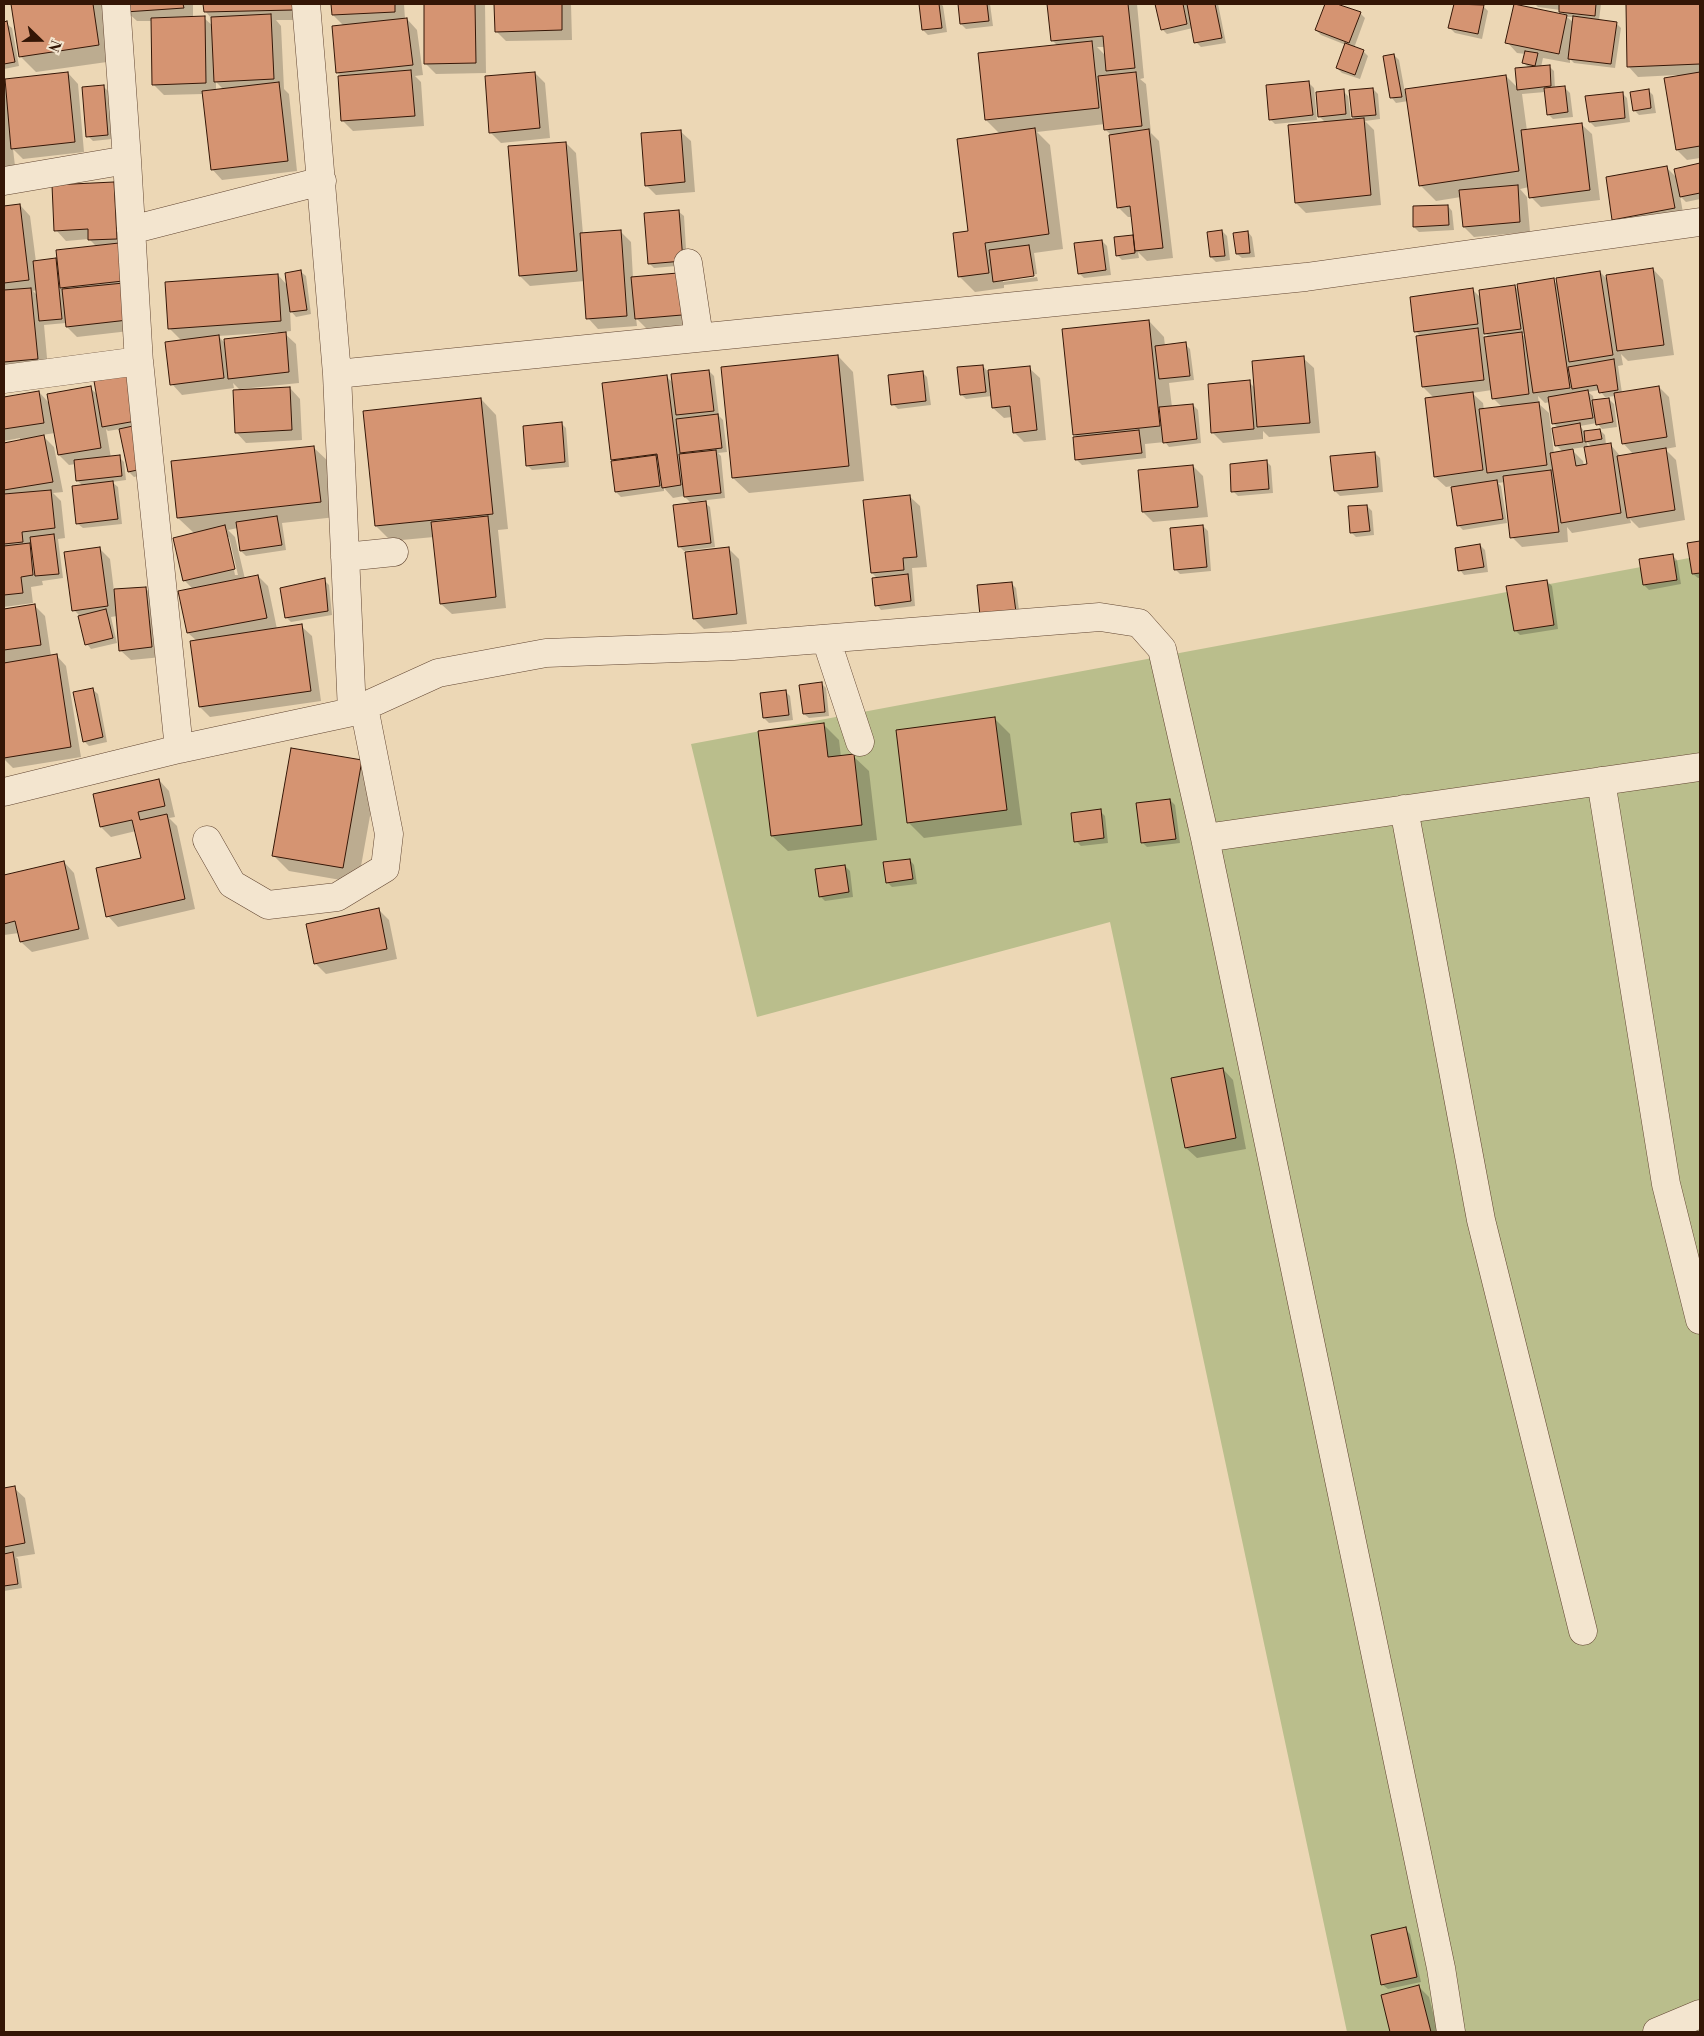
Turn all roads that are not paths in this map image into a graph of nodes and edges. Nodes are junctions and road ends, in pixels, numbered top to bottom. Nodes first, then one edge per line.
1 (116, 4) edge
2 (306, 4) edge
3 (127, 160) junction
4 (4, 181) edge
5 (322, 181) junction
6 (1700, 222) edge
7 (132, 230) junction
8 (688, 263) dead end
9 (699, 337) junction
10 (139, 363) junction
11 (337, 374) junction
12 (4, 379) edge
13 (394, 552) dead end
14 (345, 557) junction
15 (826, 639) junction
16 (358, 709) junction
17 (860, 742) dead end
18 (179, 749) junction
19 (1700, 767) edge
20 (1602, 781) junction
21 (4, 792) edge
22 (1404, 809) junction
23 (1205, 838) junction
24 (207, 840) dead end
25 (1700, 1320) edge
26 (1583, 1631) dead end
27 (1700, 2014) edge
28 (1451, 2032) edge
29 (1657, 2032) edge

1 - 3 street
2 - 5 street
3 - 4 street
3 - 7 street
5 - 7 street
5 - 11 street
6 - 9 street
7 - 10 street
8 - 9 street
9 - 11 street
10 - 12 street
10 - 18 street
11 - 14 street
13 - 14 street
14 - 16 street
15 - 16 street
15 - 17 street
15 - 23 street
16 - 18 street
16 - 24 street
18 - 21 street
19 - 20 street
20 - 22 street
20 - 25 street
22 - 23 street
22 - 26 street
23 - 28 street
27 - 29 street

